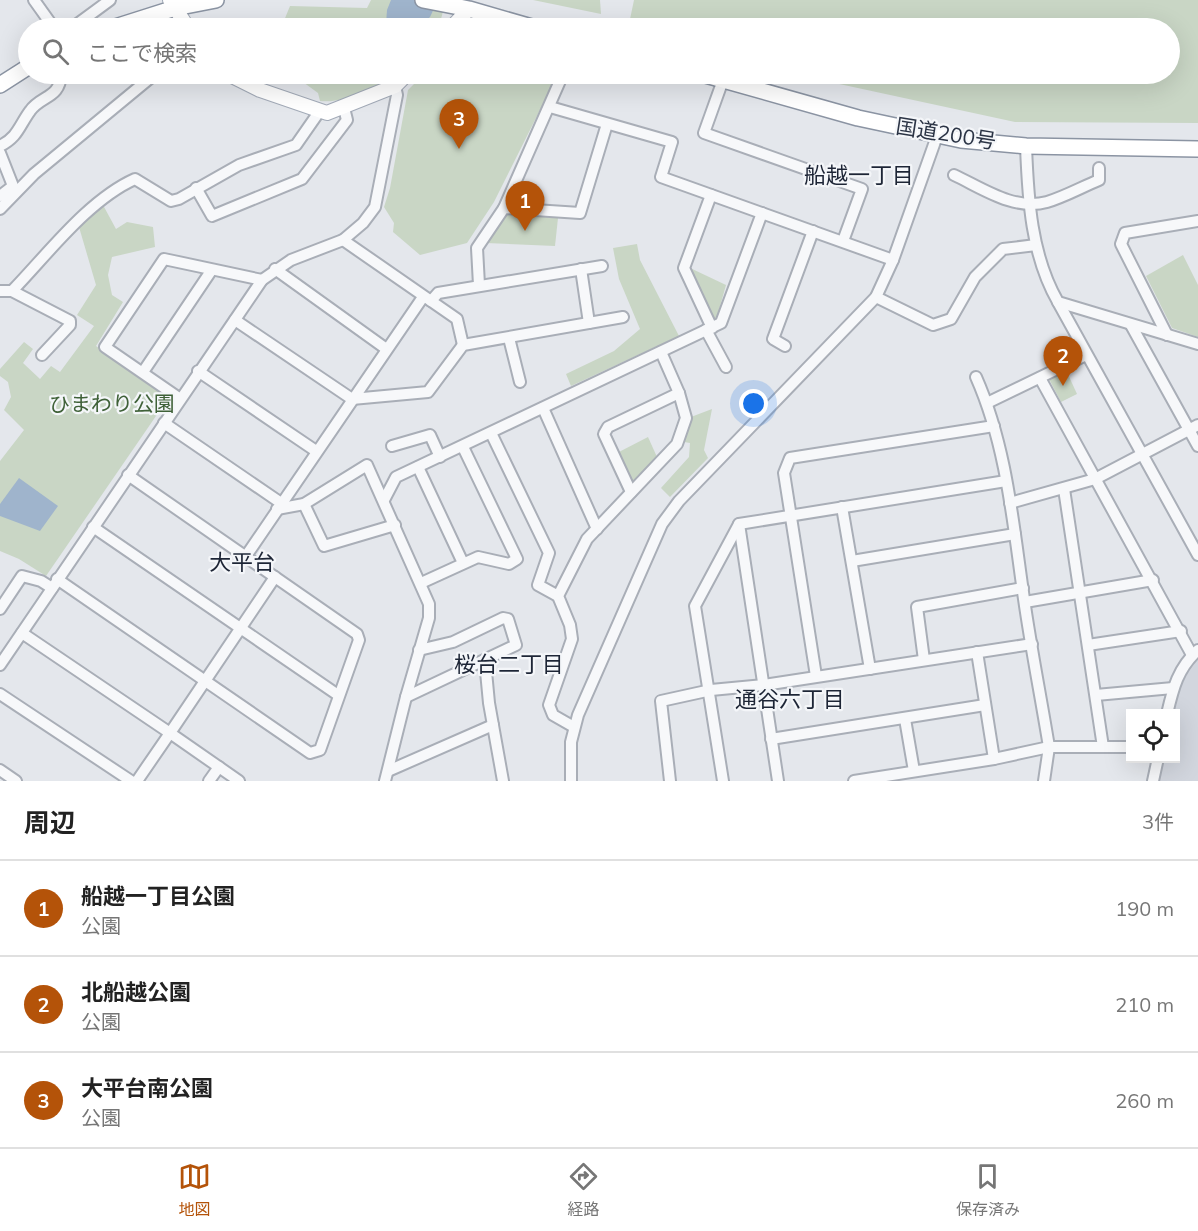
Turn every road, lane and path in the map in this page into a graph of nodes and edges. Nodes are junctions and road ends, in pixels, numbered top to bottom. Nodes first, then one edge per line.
1 (34, 0) edge
2 (110, 0) edge
3 (216, 0) edge
4 (423, 0) edge
5 (95, 4) edge
6 (173, 4) edge
7 (473, 4) edge
8 (47, 18) edge
9 (82, 18) edge
10 (137, 18) edge
11 (182, 18) edge
12 (460, 18) edge
13 (509, 18) edge
14 (18, 73) edge
15 (58, 84) edge
16 (143, 84) edge
17 (248, 84) edge
18 (559, 84) edge
19 (722, 84) edge
20 (737, 84) edge
21 (0, 85) edge
22 (395, 86) joint
23 (550, 107) junction
24 (344, 108) junction
25 (319, 112) junction
26 (607, 124) junction
27 (937, 136) junction
28 (0, 146) edge
29 (1026, 146) junction
30 (1198, 149) edge
31 (0, 153) edge
32 (1100, 168) dead end
33 (954, 175) dead end
34 (196, 188) junction
35 (711, 195) junction
36 (0, 196) edge
37 (1028, 204) junction
38 (0, 208) edge
39 (504, 208) junction
40 (762, 213) junction
41 (1198, 221) edge
42 (813, 231) junction
43 (343, 240) junction
44 (843, 241) junction
45 (1036, 245) junction
46 (893, 260) junction
47 (602, 266) dead end
48 (581, 269) junction
49 (275, 270) junction
50 (211, 271) junction
51 (262, 280) junction
52 (479, 285) junction
53 (0, 291) edge
54 (12, 291) junction
55 (876, 297) junction
56 (427, 299) junction
57 (1059, 302) junction
58 (623, 317) dead end
59 (235, 320) junction
60 (589, 322) junction
61 (1131, 325) junction
62 (709, 329) junction
63 (1167, 335) junction
64 (509, 338) junction
65 (1198, 344) edge
66 (463, 345) junction
67 (785, 346) dead end
68 (385, 348) junction
69 (661, 352) junction
70 (42, 355) dead end
71 (1086, 355) junction
72 (726, 367) dead end
73 (198, 371) junction
74 (143, 372) junction
75 (976, 377) dead end
76 (1040, 378) junction
77 (520, 382) dead end
78 (679, 393) junction
79 (180, 398) junction
80 (352, 399) junction
81 (987, 403) junction
82 (543, 408) junction
83 (164, 423) junction
84 (994, 426) junction
85 (1194, 428) edge
86 (491, 433) junction
87 (392, 446) dead end
88 (1198, 446) edge
89 (463, 447) junction
90 (316, 451) junction
91 (1143, 454) junction
92 (440, 457) junction
93 (418, 467) junction
94 (128, 475) junction
95 (1095, 479) junction
96 (1006, 481) junction
97 (1064, 489) junction
98 (631, 492) junction
99 (384, 500) junction
100 (1010, 503) junction
101 (304, 504) junction
102 (279, 506) junction
103 (842, 507) junction
104 (791, 514) junction
105 (739, 524) junction
106 (395, 525) junction
107 (93, 527) junction
108 (597, 529) junction
109 (1015, 534) junction
110 (1198, 555) edge
111 (246, 556) junction
112 (852, 561) junction
113 (463, 563) junction
114 (275, 577) junction
115 (1153, 580) junction
116 (421, 583) junction
117 (55, 584) junction
118 (1023, 588) junction
119 (1080, 593) junction
120 (558, 596) junction
121 (1025, 602) junction
122 (0, 609) edge
123 (241, 629) junction
124 (1181, 631) junction
125 (22, 633) junction
126 (1032, 644) junction
127 (1088, 645) junction
128 (418, 650) junction
129 (977, 652) junction
130 (1195, 653) edge
131 (924, 660) junction
132 (485, 661) junction
133 (0, 665) edge
134 (870, 669) junction
135 (816, 676) junction
136 (205, 681) junction
137 (764, 685) junction
138 (1173, 688) junction
139 (711, 690) junction
140 (0, 694) edge
141 (338, 695) junction
142 (1096, 695) junction
143 (406, 697) junction
144 (985, 705) junction
145 (1168, 709) edge
146 (906, 719) junction
147 (493, 725) junction
148 (574, 727) junction
149 (170, 733) junction
150 (771, 739) junction
151 (1050, 747) junction
152 (1103, 747) junction
153 (1126, 747) edge
154 (994, 759) junction
155 (1157, 763) edge
156 (219, 767) junction
157 (0, 770) edge
158 (915, 771) junction
159 (387, 776) edge
160 (16, 781) edge
161 (131, 781) edge
162 (137, 781) edge
163 (209, 781) edge
164 (239, 781) edge
165 (503, 781) edge
166 (571, 781) edge
167 (670, 781) edge
168 (723, 781) edge
169 (778, 781) edge
170 (854, 781) edge
171 (1044, 781) edge
172 (1153, 781) edge

1 - 8 street
2 - 5 street
3 - 6 highway
4 - 7 highway
5 - 9 street
6 - 10 highway
6 - 11 main road
7 - 12 main road
7 - 13 highway
14 - 21 highway
15 - 28 street
16 - 38 street
17 - 25 main road
18 - 23 street
19 - 44 street
20 - 27 highway, 国道200号
22 - 24 main road
22 - 43 street
23 - 26 street
23 - 39 street
24 - 25 main road
24 - 34 street
25 - 34 street
26 - 35 street
26 - 39 street
27 - 29 highway, 国道200号
27 - 46 street
29 - 30 highway, 国道200号
29 - 37 street
31 - 36 street
32 - 37 street
33 - 37 street
34 - 54 street
35 - 40 street
35 - 62 street
37 - 45 street
39 - 52 street
40 - 42 street
40 - 62 street
41 - 63 street
42 - 44 street
42 - 67 street
43 - 49 street
43 - 56 street
44 - 46 street
45 - 55 street
45 - 57 street
46 - 55 street
47 - 48 street
48 - 52 street
48 - 60 street
49 - 51 street
49 - 68 street
50 - 51 street
50 - 74 street
50 - 74 street
51 - 59 street
52 - 56 street
53 - 54 street
54 - 70 street
55 - 148 street
56 - 66 street
56 - 68 street
57 - 61 street
57 - 71 street
58 - 60 street
59 - 73 street
59 - 80 street
60 - 64 street
61 - 63 street
61 - 85 street
62 - 69 street
62 - 72 street
63 - 65 street
64 - 66 street
64 - 77 street
66 - 80 street
68 - 80 street
69 - 78 street
69 - 82 street
71 - 76 street
71 - 91 street
73 - 79 street
73 - 90 street
74 - 79 street
75 - 81 street
76 - 81 street
76 - 95 street
78 - 98 street
78 - 98 street
79 - 83 street
80 - 90 street
81 - 84 street
82 - 86 street
82 - 108 street
83 - 94 street
83 - 102 street
84 - 96 street
84 - 104 street
85 - 88 street
85 - 91 street
86 - 89 street
86 - 120 street
87 - 92 street
89 - 92 street
89 - 113 street
90 - 102 street
91 - 95 street
91 - 110 street
92 - 93 street
93 - 99 street
93 - 113 street
94 - 107 street
94 - 111 street
95 - 97 street
95 - 115 street
96 - 100 street
96 - 103 street
97 - 100 street
97 - 119 street
98 - 108 street
99 - 101 street
99 - 106 street
100 - 109 street
101 - 102 street
101 - 106 street
102 - 111 street
103 - 104 street
103 - 112 street
104 - 105 street
104 - 135 street
105 - 137 street
105 - 139 street
106 - 116 street
107 - 117 street
107 - 123 street
108 - 120 street
109 - 112 street
109 - 118 street
111 - 114 street
112 - 134 street
113 - 116 street
114 - 123 street
114 - 141 street
115 - 119 street
115 - 124 street
116 - 128 street
117 - 122 street
117 - 125 street
117 - 136 street
118 - 121 street
118 - 131 street
119 - 121 street
119 - 127 street
120 - 148 street
121 - 126 street
123 - 136 street
123 - 141 street
124 - 127 street
124 - 130 street
125 - 133 street
125 - 149 street
126 - 129 street
126 - 151 street
127 - 142 street
128 - 132 street
128 - 143 street
129 - 131 street
129 - 144 street
130 - 138 street
131 - 134 street
132 - 143 street
132 - 147 street
134 - 135 street
135 - 137 street
136 - 141 street
136 - 149 street
137 - 139 street
137 - 150 street
138 - 142 street
138 - 145 street
139 - 167 street
139 - 168 street
140 - 161 street
142 - 152 street
143 - 159 street
144 - 146 street
144 - 154 street
146 - 150 street
146 - 158 street
147 - 159 street
147 - 165 street
148 - 166 street
149 - 156 street
149 - 162 street
150 - 169 street
151 - 152 street
151 - 154 street
151 - 171 street
152 - 153 street
154 - 158 street
155 - 172 street
156 - 163 street
156 - 164 street
157 - 160 street
158 - 170 street

